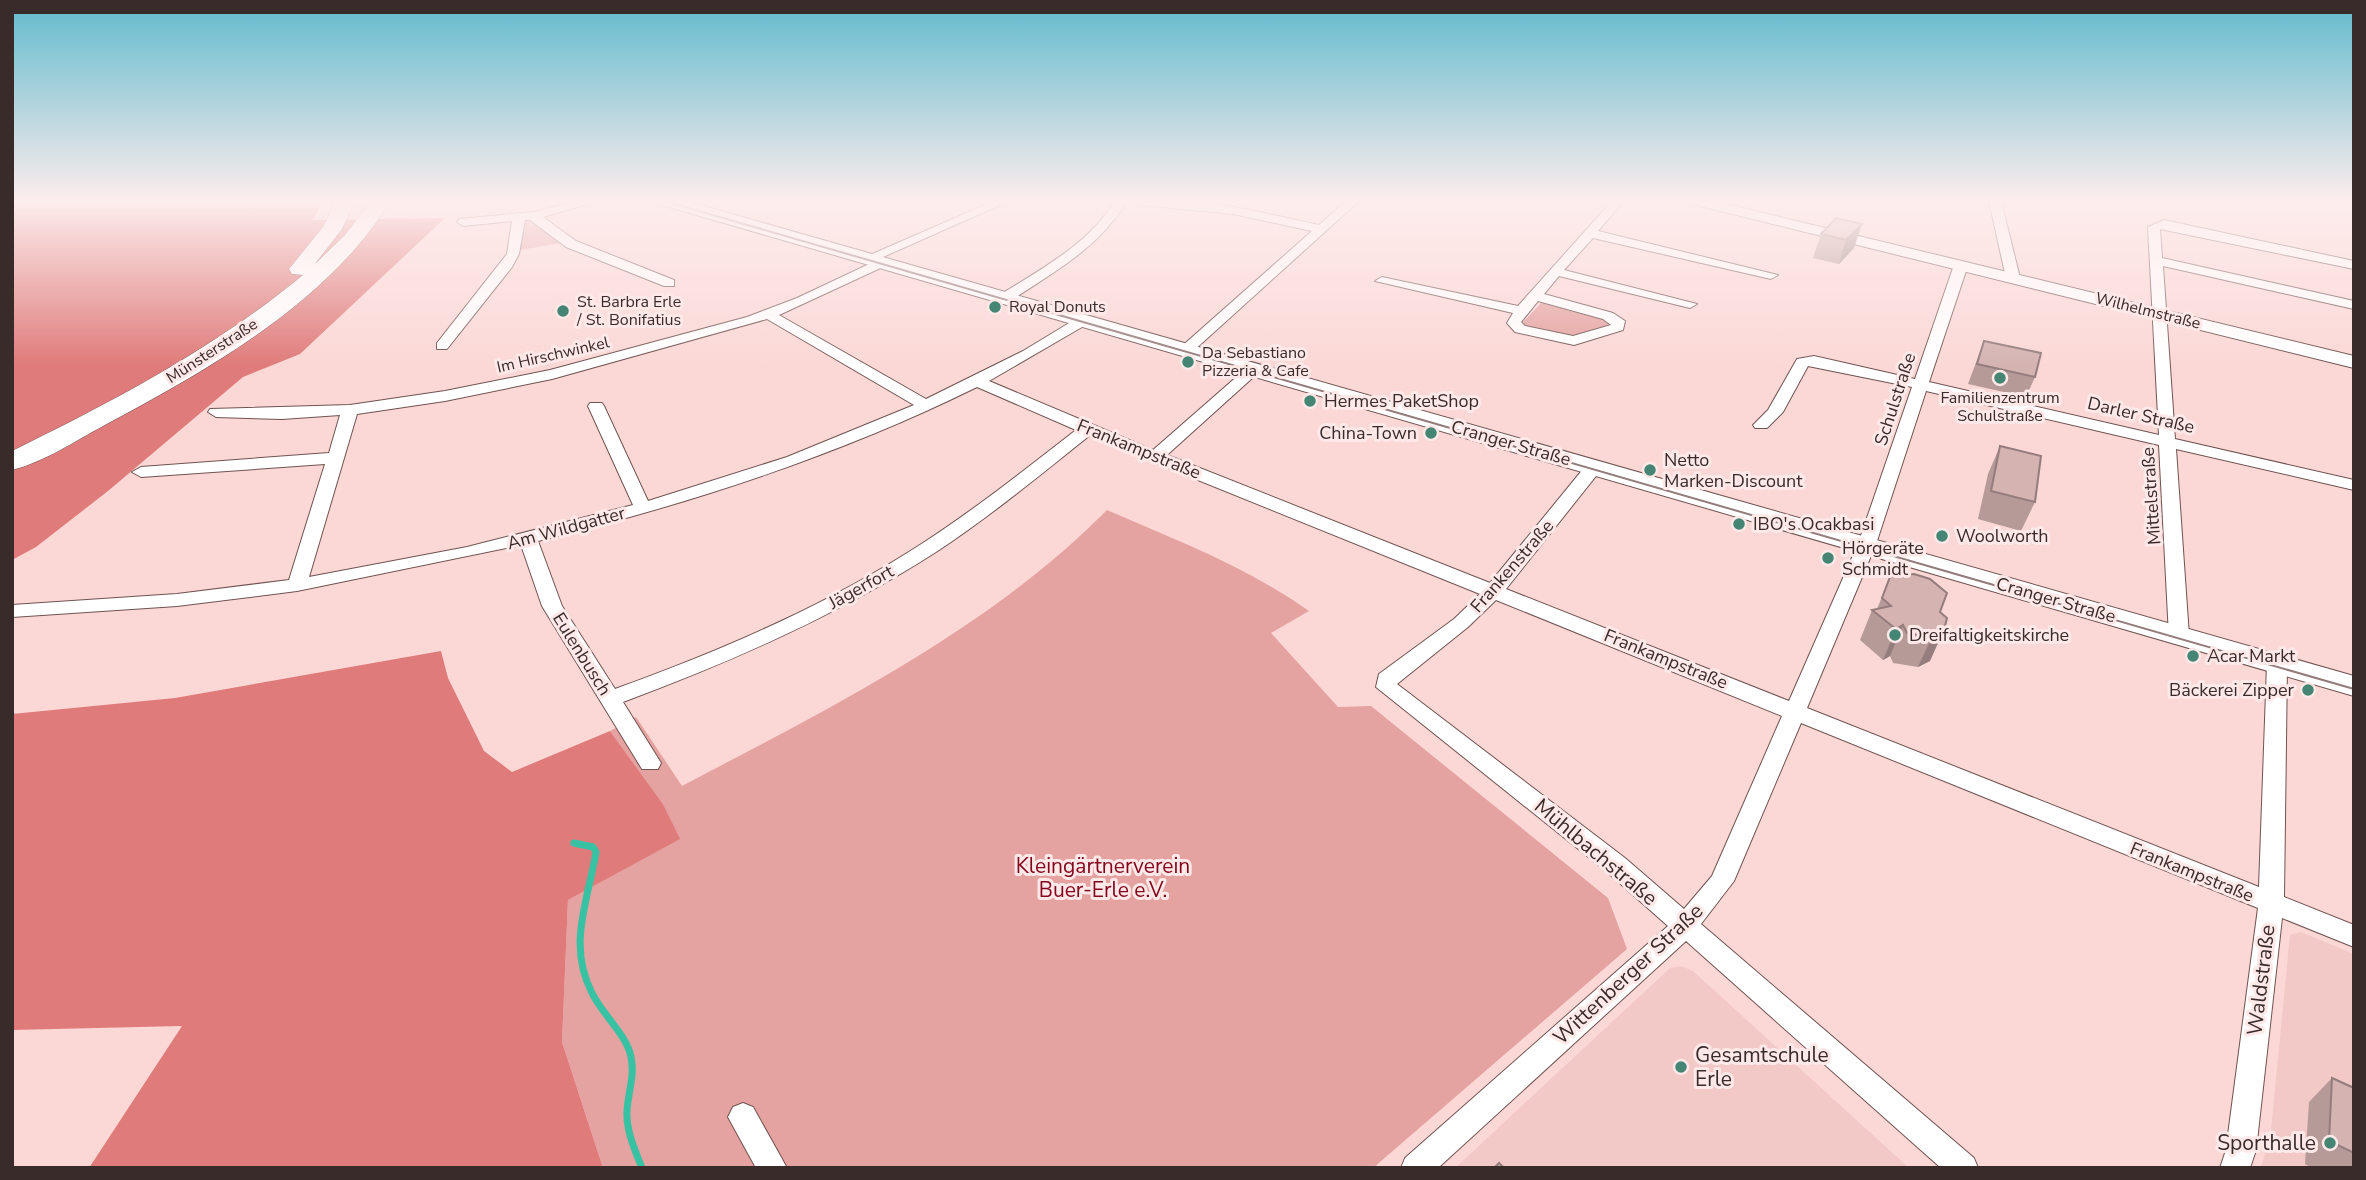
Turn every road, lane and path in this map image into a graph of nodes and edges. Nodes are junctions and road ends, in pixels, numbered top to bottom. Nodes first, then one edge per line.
1 (311, 256) edge
2 (337, 256) edge
3 (512, 256) edge
4 (601, 256) edge
5 (862, 256) edge
6 (884, 256) edge
7 (1068, 256) edge
8 (1292, 256) edge
9 (1570, 256) edge
10 (1688, 256) edge
11 (1924, 256) edge
12 (2008, 256) edge
13 (2158, 256) edge
14 (2313, 256) edge
15 (876, 260) junction
16 (2159, 261) junction
17 (1961, 265) junction
18 (2354, 265) edge
19 (1557, 272) junction
20 (1770, 275) dead end
21 (2013, 278) junction
22 (1382, 281) dead end
23 (669, 283) dead end
24 (1536, 296) junction
25 (1005, 298) junction
26 (1690, 304) dead end
27 (2354, 305) edge
28 (1521, 311) junction
29 (768, 314) junction
30 (2160, 314) junction
31 (1083, 320) junction
32 (442, 346) dead end
33 (1186, 350) junction
34 (2354, 362) edge
35 (1254, 369) junction
36 (978, 382) junction
37 (1919, 384) junction
38 (596, 406) dead end
39 (928, 407) junction
40 (350, 410) junction
41 (216, 412) dead end
42 (1761, 425) dead end
43 (1087, 429) junction
44 (2167, 443) junction
45 (12, 453) edge
46 (1156, 456) junction
47 (335, 458) junction
48 (12, 462) edge
49 (1594, 467) junction
50 (141, 472) dead end
51 (2354, 485) edge
52 (643, 508) junction
53 (528, 538) junction
54 (1866, 545) junction
55 (296, 584) junction
56 (1495, 590) junction
57 (12, 611) edge
58 (2179, 636) junction
59 (2277, 664) junction
60 (1386, 679) joint
61 (2354, 686) edge
62 (610, 699) junction
63 (1795, 711) junction
64 (650, 763) dead end
65 (2271, 903) junction
66 (1685, 926) junction
67 (2354, 936) edge
68 (743, 1117) dead end
69 (772, 1168) edge
70 (1416, 1168) edge
71 (1963, 1168) edge
72 (2235, 1168) edge

1 - 45 main road, Münsterstraße
2 - 48 main road, Münsterstraße
3 - 32 street
4 - 23 street
5 - 15 main road, Cranger Straße
6 - 15 street
7 - 25 street
8 - 33 street
9 - 19 street
10 - 20 street
11 - 17 street, Wilhelmstraße
12 - 21 street
13 - 16 street, Mittelstraße
14 - 18 street, Mittelstraße
15 - 25 main road, Cranger Straße
15 - 29 street, Im Hirschwinkel
16 - 27 street
16 - 30 street, Mittelstraße
17 - 21 street, Wilhelmstraße
17 - 37 street, Schulstraße
19 - 24 street
19 - 26 street
21 - 30 street, Wilhelmstraße
22 - 28 street
24 - 28 street
24 - 28 street
25 - 31 main road, Cranger Straße
29 - 39 street
29 - 40 street, Im Hirschwinkel
30 - 34 street, Wilhelmstraße
30 - 44 street, Mittelstraße
31 - 33 main road, Cranger Straße
31 - 36 street, Am Wildgatter
33 - 35 main road, Cranger Straße
35 - 46 street
35 - 49 main road, Cranger Straße
36 - 39 street, Am Wildgatter
36 - 43 street, Frankampstraße
37 - 42 street, Darler Straße
37 - 44 street, Darler Straße
37 - 54 street, Schulstraße
38 - 52 street
39 - 52 street, Am Wildgatter
40 - 41 street, Im Hirschwinkel
40 - 47 street
43 - 46 street, Frankampstraße
43 - 62 street, Jägerfort
44 - 51 street, Darler Straße
44 - 58 street, Mittelstraße
46 - 56 street, Frankampstraße
47 - 50 street
47 - 55 street
49 - 54 main road, Cranger Straße
49 - 56 street, Frankenstraße
52 - 53 street, Am Wildgatter
53 - 55 street, Am Wildgatter
53 - 62 street, Eulenbusch
54 - 58 main road, Cranger Straße
54 - 63 street, Wittenberger Straße
55 - 57 street, Am Wildgatter
56 - 60 street, Frankenstraße
56 - 63 street, Frankampstraße
58 - 59 main road, Cranger Straße
59 - 61 main road, Cranger Straße
59 - 65 street, Waldstraße
60 - 66 street, Mühlbachstraße
62 - 64 street, Eulenbusch
63 - 65 street, Frankampstraße
63 - 66 street, Wittenberger Straße
65 - 67 street, Frankampstraße
65 - 72 street, Waldstraße
66 - 70 street, Wittenberger Straße
66 - 71 street, Mühlbachstraße
68 - 69 street

